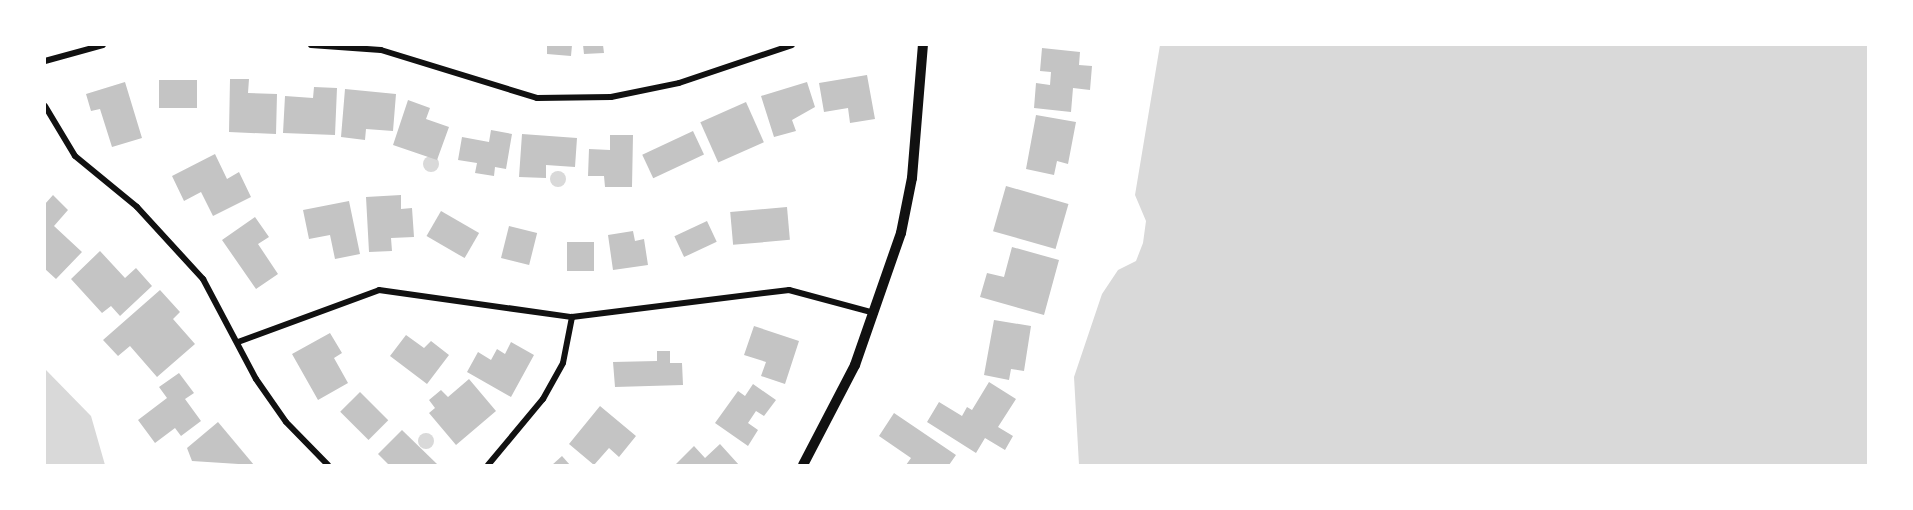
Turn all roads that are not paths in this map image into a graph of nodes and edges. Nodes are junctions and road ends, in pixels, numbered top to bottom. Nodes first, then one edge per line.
1 (103, 45) edge
2 (311, 45) edge
3 (792, 45) edge
4 (922, 45) edge
5 (45, 61) edge
6 (45, 106) edge
7 (877, 313) junction
8 (572, 317) junction
9 (238, 342) junction
10 (807, 464) edge
11 (328, 465) edge
12 (488, 465) edge

1 - 5 street
2 - 3 street
4 - 7 main road
6 - 9 street
7 - 8 street
7 - 10 main road
8 - 9 street
8 - 12 street
9 - 11 street

